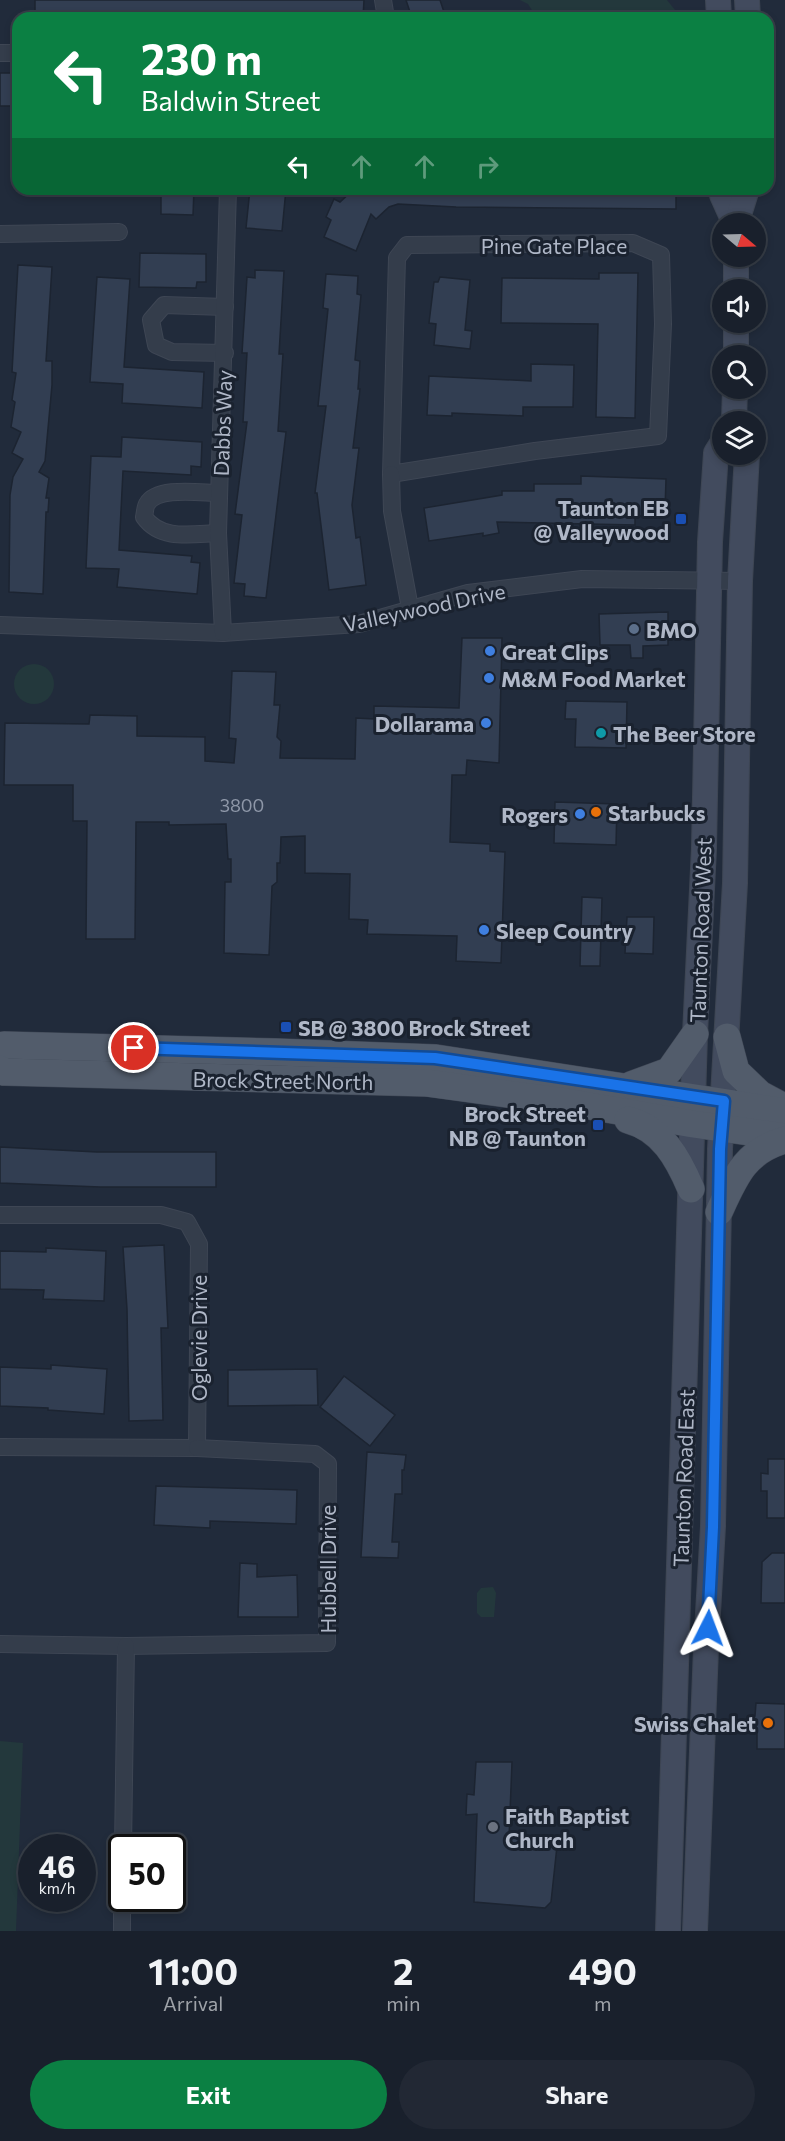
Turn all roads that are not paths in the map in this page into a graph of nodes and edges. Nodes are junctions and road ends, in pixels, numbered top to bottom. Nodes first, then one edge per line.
1 (228, 195) edge
2 (722, 195) edge
3 (745, 195) edge
4 (731, 213) edge
5 (739, 213) edge
6 (119, 232) dead end
7 (0, 234) edge
8 (225, 307) junction
9 (225, 353) junction
10 (715, 465) edge
11 (746, 465) edge
12 (391, 474) junction
13 (219, 493) junction
14 (218, 533) junction
15 (709, 579) junction
16 (740, 581) junction
17 (410, 608) junction
18 (0, 624) edge
19 (223, 633) junction
20 (695, 1034) junction
21 (727, 1037) junction
22 (0, 1048) edge
23 (0, 1069) edge
24 (627, 1087) junction
25 (694, 1097) junction
26 (724, 1101) junction
27 (566, 1102) junction
28 (785, 1110) edge
29 (693, 1124) junction
30 (721, 1128) junction
31 (785, 1138) edge
32 (691, 1188) junction
33 (719, 1212) junction
34 (0, 1215) edge
35 (0, 1447) edge
36 (197, 1448) junction
37 (0, 1644) edge
38 (126, 1646) junction
39 (123, 1834) edge
40 (122, 1912) edge
41 (122, 1931) edge
42 (668, 1931) edge
43 (695, 1931) edge

1 - 8 street, Dabbs Way
2 - 4 main road
3 - 5 main road
6 - 7 street
8 - 9 street, Dabbs Way
8 - 9 street, Dabbs Way
9 - 13 street, Dabbs Way
10 - 15 main road, Taunton Road West
11 - 16 main road, Taunton Road West
12 - 12 street, Pine Gate Place
12 - 17 street, Pine Gate Place
13 - 14 street, Dabbs Way
13 - 14 street, Dabbs Way
14 - 19 street, Dabbs Way
15 - 16 street, Valleywood Drive
15 - 17 street, Valleywood Drive
15 - 20 main road, Taunton Road West
16 - 21 main road, Taunton Road West
17 - 19 street, Valleywood Drive
18 - 19 street, Valleywood Drive
20 - 24 main road
20 - 25 main road, Taunton Road West
21 - 26 main road, Taunton Road West
21 - 28 main road
22 - 24 main road, Brock Street North
23 - 27 main road, Brock Street North
24 - 25 main road, Brock Street North
25 - 26 main road, Brock Street North
25 - 29 main road, Taunton Road East
26 - 28 main road, Brock Street North
26 - 30 main road, Taunton Road East
27 - 29 main road
27 - 32 main road
29 - 30 main road
29 - 32 main road, Taunton Road East
30 - 31 main road
30 - 33 main road, Taunton Road East
31 - 33 main road
32 - 42 main road, Taunton Road East
33 - 43 main road, Taunton Road East
34 - 36 street, Oglevie Drive
35 - 36 street
36 - 38 street, Hubbell Drive
37 - 38 street
38 - 39 street
40 - 41 street

